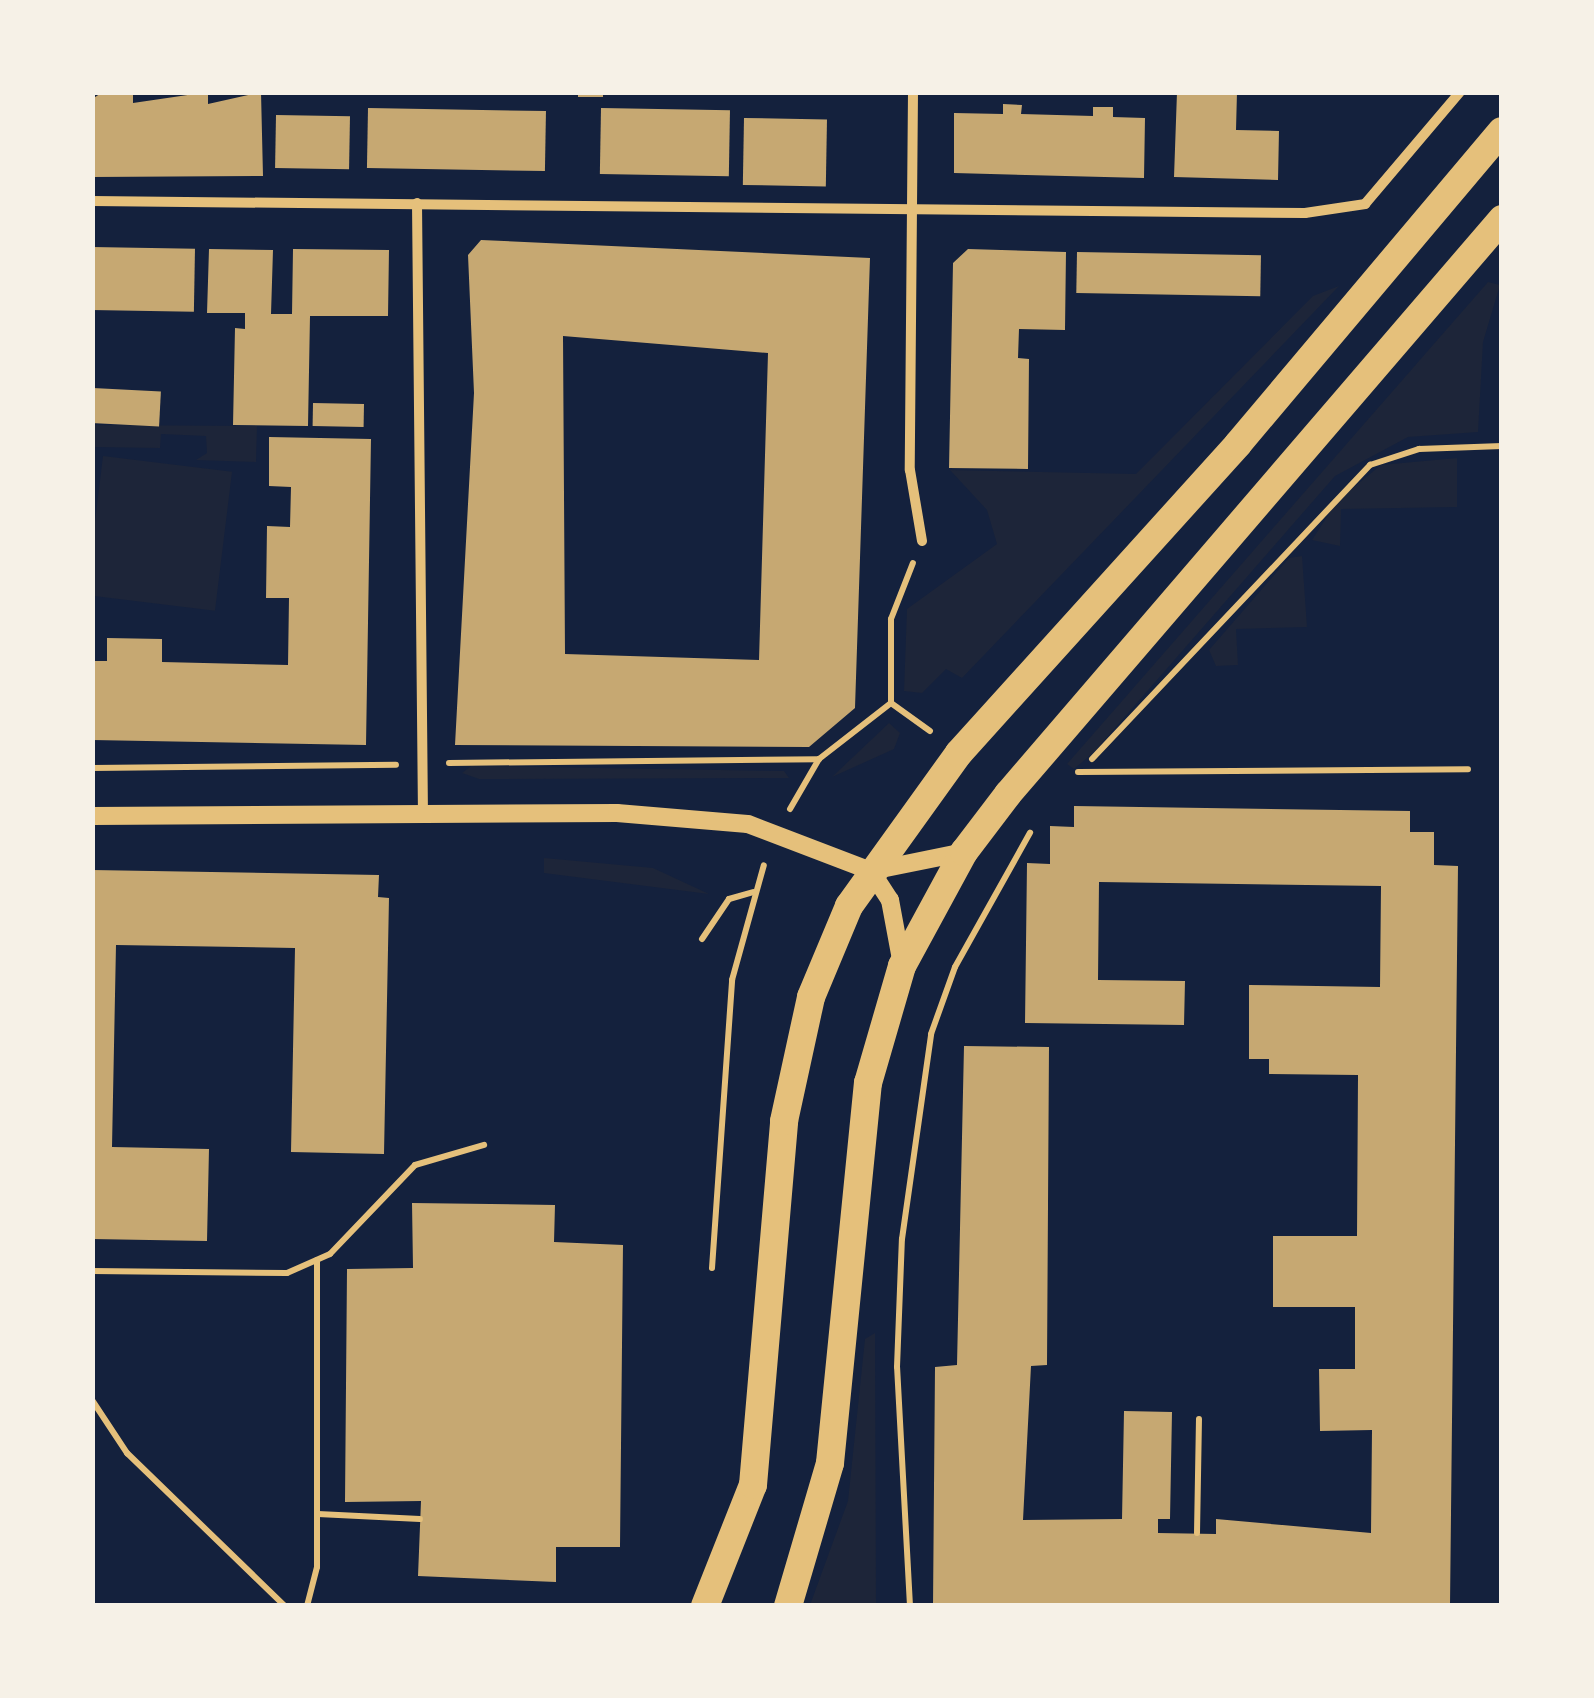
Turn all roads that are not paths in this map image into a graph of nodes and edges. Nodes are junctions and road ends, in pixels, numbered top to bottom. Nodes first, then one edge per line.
1 (913, 92) edge
2 (1460, 92) edge
3 (1502, 130) edge
4 (92, 201) edge
5 (417, 203) junction
6 (912, 207) junction
7 (1502, 219) edge
8 (922, 541) road end
9 (423, 814) junction
10 (92, 816) edge
11 (964, 852) junction
12 (871, 872) junction
13 (902, 966) junction
14 (712, 1601) edge
15 (788, 1606) edge

1 - 6 street
2 - 6 street
3 - 12 highway
4 - 5 street
5 - 6 street
5 - 9 street
6 - 8 street
7 - 11 highway
9 - 10 street
9 - 12 street
11 - 12 street
11 - 13 highway
12 - 13 street
12 - 14 highway
13 - 15 highway

